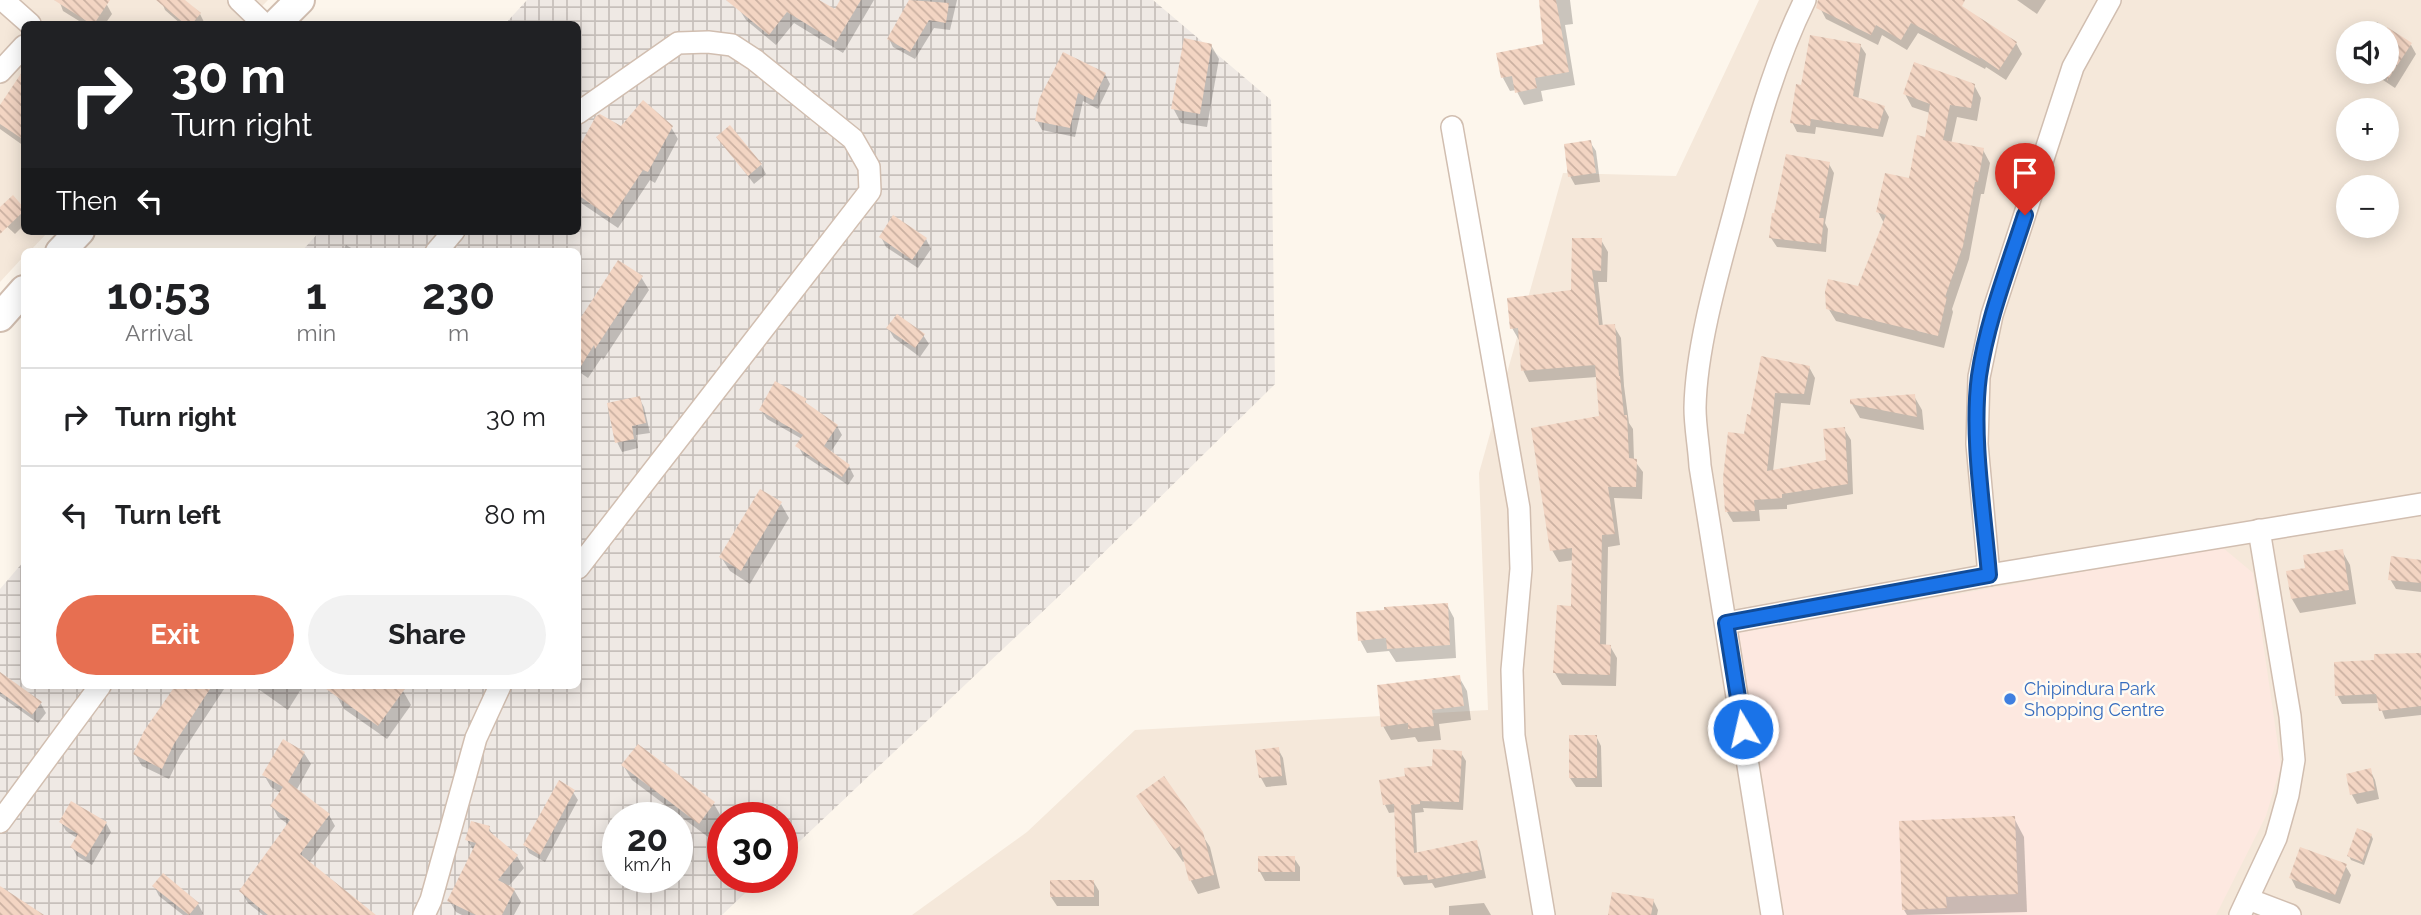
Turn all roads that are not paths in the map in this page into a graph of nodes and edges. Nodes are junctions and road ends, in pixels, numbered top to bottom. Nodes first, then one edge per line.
1 (3, 0) edge
2 (239, 0) edge
3 (300, 0) edge
4 (1805, 0) edge
5 (2110, 0) edge
6 (27, 21) edge
7 (261, 21) edge
8 (279, 21) edge
9 (21, 49) edge
10 (0, 72) edge
11 (581, 112) edge
12 (1452, 127) dead end
13 (76, 235) edge
14 (64, 248) edge
15 (21, 293) edge
16 (0, 317) edge
17 (2421, 504) edge
18 (2259, 530) junction
19 (581, 564) edge
20 (1989, 575) junction
21 (1726, 623) junction
22 (98, 689) edge
23 (499, 689) edge
24 (0, 822) edge
25 (2244, 907) edge
26 (424, 915) edge
27 (1544, 915) edge
28 (1772, 915) edge
29 (2290, 915) edge

1 - 6 street
2 - 7 street
3 - 8 street
4 - 21 street
5 - 20 street
9 - 10 street
11 - 19 street
12 - 27 street
13 - 14 street
15 - 16 street
17 - 18 street
18 - 20 street
18 - 25 street
20 - 21 street
21 - 28 street
22 - 24 street
23 - 26 street
25 - 29 street

